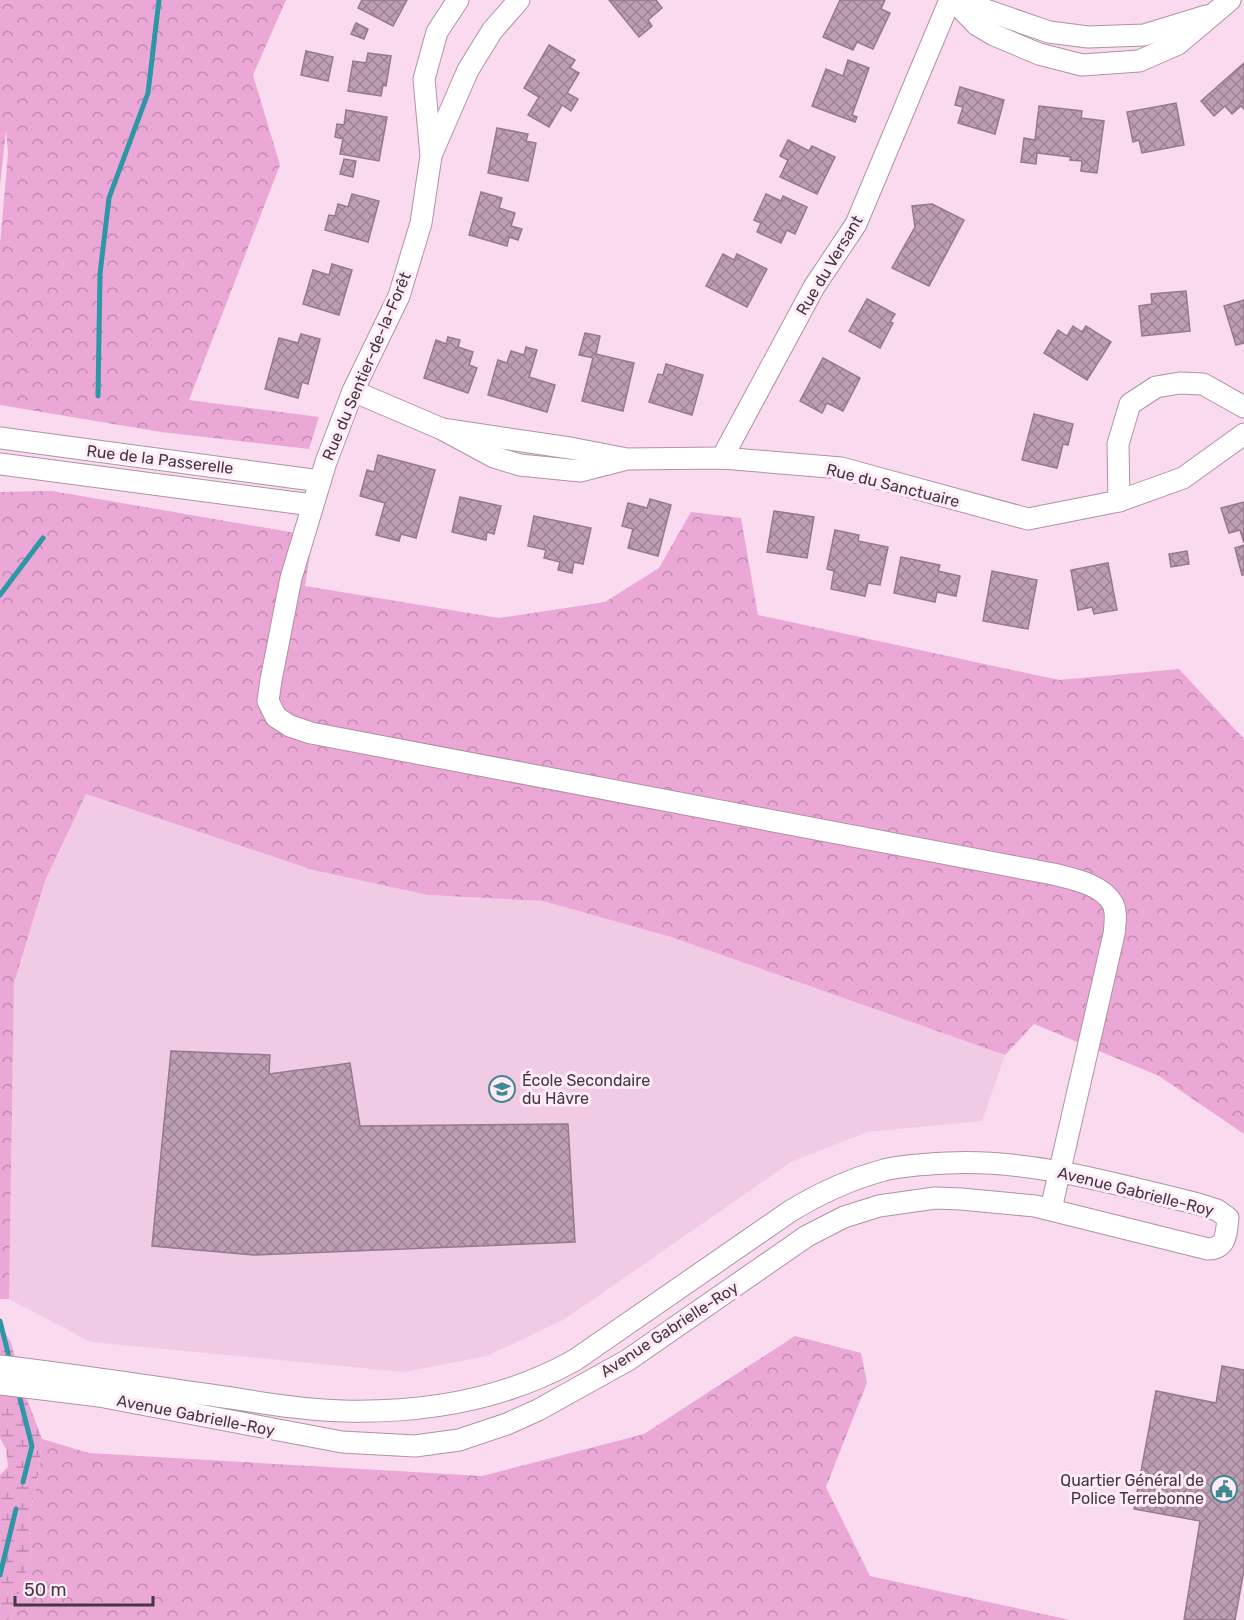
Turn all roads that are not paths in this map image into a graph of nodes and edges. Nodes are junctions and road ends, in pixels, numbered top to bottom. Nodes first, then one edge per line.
1 (459, 0) edge
2 (519, 0) edge
3 (953, 0) edge
4 (1222, 7) edge
5 (431, 156) junction
6 (353, 391) junction
7 (1244, 407) edge
8 (1244, 434) edge
9 (0, 438) edge
10 (722, 458) junction
11 (0, 464) edge
12 (320, 481) junction
13 (1119, 501) junction
14 (312, 506) junction
15 (1059, 1170) junction
16 (1051, 1209) junction
17 (0, 1366) edge
18 (48, 1381) junction
19 (0, 1383) edge

1 - 5 street, Rue du Sentier-de-la-Forêt
2 - 5 street, Rue du Sentier-de-la-Forêt
3 - 4 street
3 - 10 street, Rue du Versant
5 - 6 street, Rue du Sentier-de-la-Forêt
6 - 10 street, Rue du Sanctuaire
6 - 12 street, Rue du Sentier-de-la-Forêt
7 - 13 street
8 - 13 street, Rue du Sanctuaire
9 - 12 street, Rue de la Passerelle
10 - 13 street, Rue du Sanctuaire
11 - 14 street, Rue de la Passerelle
12 - 14 street, Rue du Sentier-de-la-Forêt
14 - 15 street, Rue du Sentier-de-la-Forêt
15 - 16 street, Rue du Sentier-de-la-Forêt
15 - 16 street, Avenue Gabrielle-Roy
15 - 18 street, Avenue Gabrielle-Roy
16 - 18 street, Avenue Gabrielle-Roy
17 - 18 street, Avenue Gabrielle-Roy
18 - 19 street, Avenue Gabrielle-Roy

